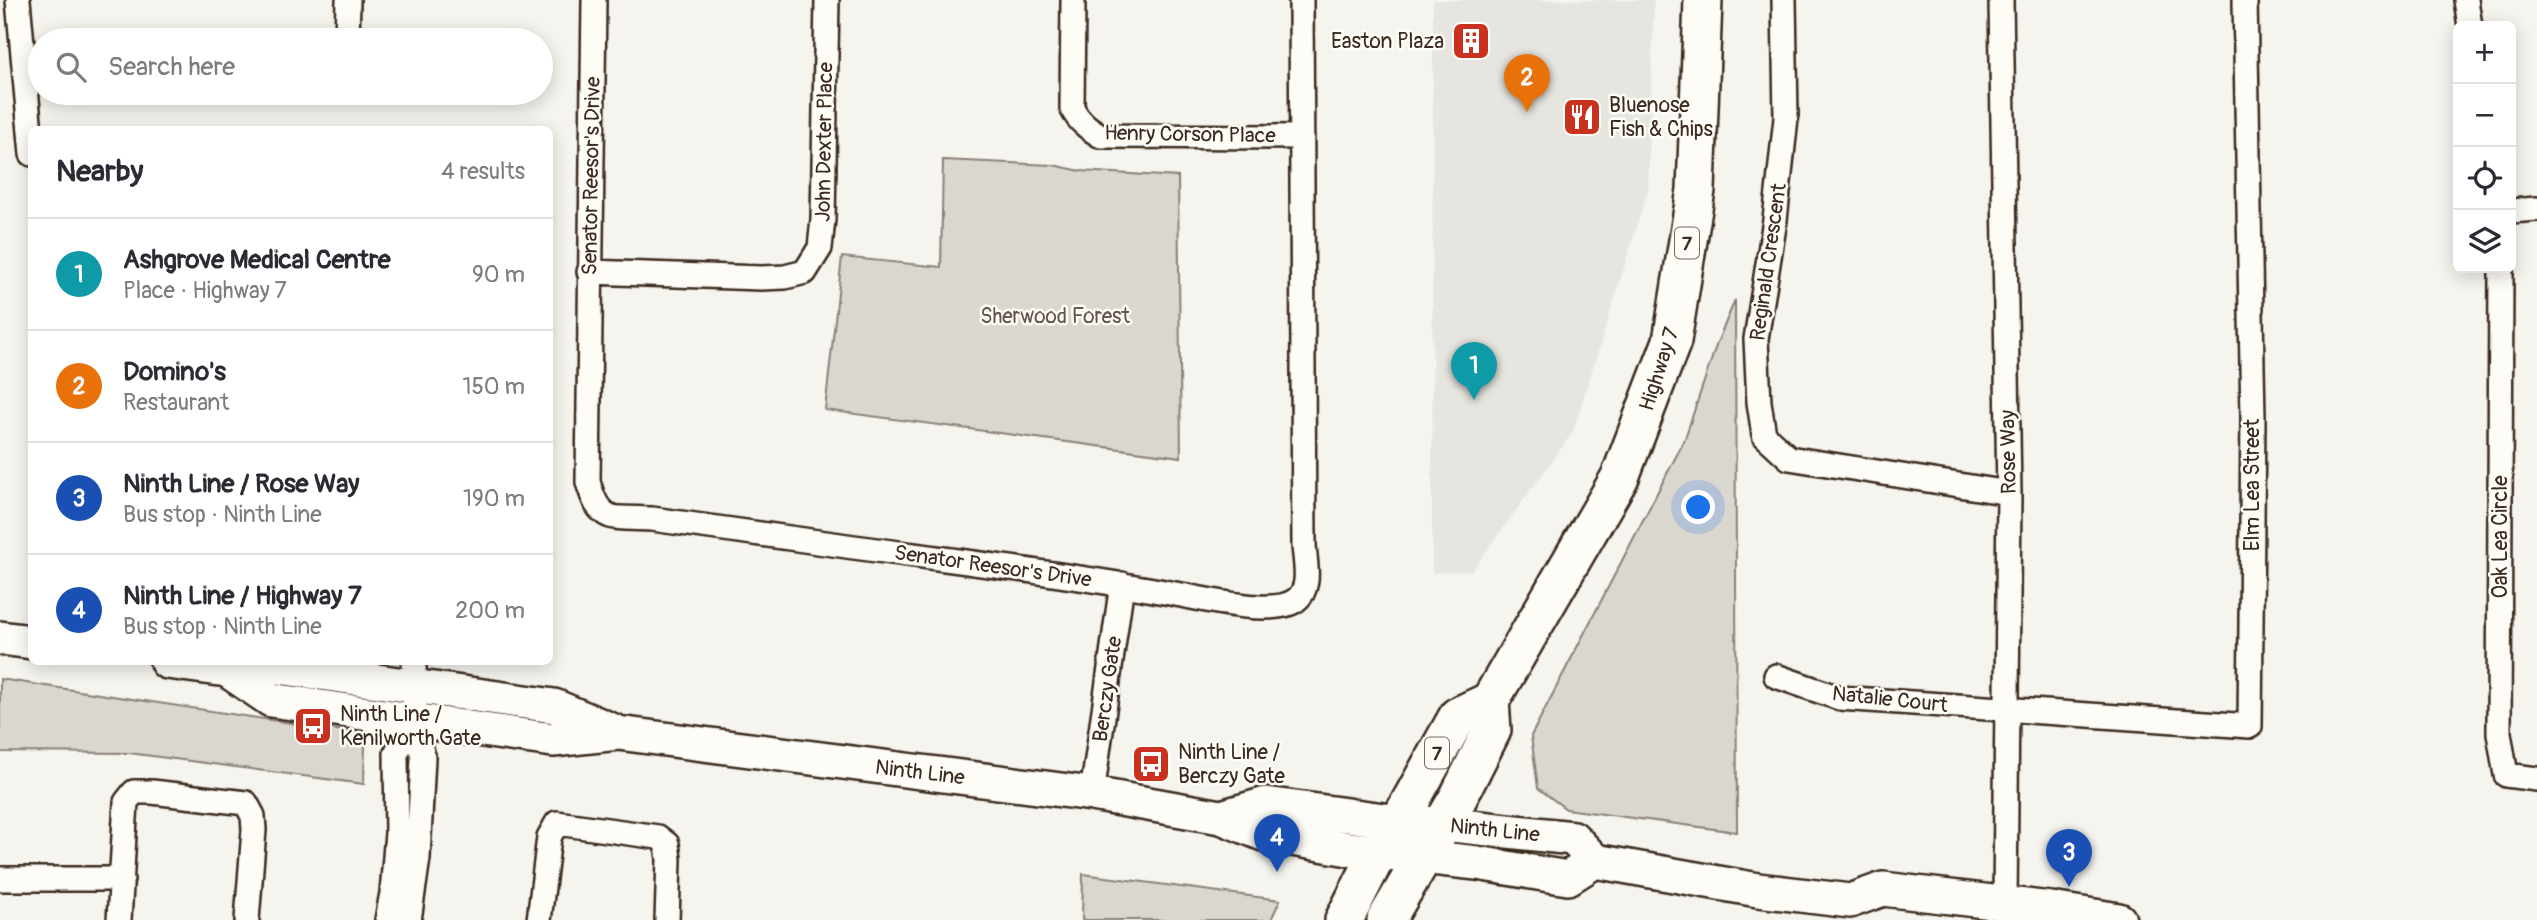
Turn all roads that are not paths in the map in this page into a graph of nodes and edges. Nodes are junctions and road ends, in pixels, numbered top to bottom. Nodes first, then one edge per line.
1 (18, 0) edge
2 (348, 0) edge
3 (594, 0) edge
4 (827, 0) edge
5 (1073, 0) edge
6 (1301, 0) edge
7 (1703, 0) edge
8 (1784, 0) edge
9 (2001, 0) edge
10 (2245, 0) edge
11 (2466, 0) edge
12 (2469, 21) edge
13 (347, 28) edge
14 (28, 57) edge
15 (34, 105) edge
16 (33, 126) edge
17 (1302, 137) junction
18 (2537, 209) edge
19 (2516, 211) edge
20 (589, 272) junction
21 (2501, 273) edge
22 (2009, 493) junction
23 (1122, 584) junction
24 (0, 638) edge
25 (28, 642) edge
26 (190, 665) edge
27 (227, 670) junction
28 (415, 674) edge
29 (1776, 676) dead end
30 (1490, 701) junction
31 (2007, 710) junction
32 (415, 721) junction
33 (618, 733) junction
34 (2537, 779) edge
35 (1092, 794) junction
36 (1221, 817) junction
37 (1399, 822) junction
38 (1443, 824) junction
39 (1378, 853) junction
40 (1424, 857) junction
41 (1595, 861) junction
42 (0, 879) edge
43 (122, 879) junction
44 (2005, 904) junction
45 (1861, 911) edge
46 (119, 920) edge
47 (247, 920) edge
48 (387, 920) edge
49 (410, 920) edge
50 (539, 920) edge
51 (667, 920) edge
52 (1344, 920) edge
53 (1386, 920) edge
54 (2119, 920) edge

1 - 14 street
2 - 13 street
3 - 20 street, Senator Reesor's Drive
4 - 20 street, John Dexter Place
5 - 17 street, Henry Corson Place
6 - 17 street, Senator Reesor's Drive
7 - 30 main road, Highway 7 / 7
8 - 22 street, Reginald Crescent
9 - 22 street, Rose Way
10 - 31 street, Elm Lea Street
11 - 12 street
15 - 16 street
17 - 23 street, Senator Reesor's Drive
18 - 19 street
20 - 23 street, Senator Reesor's Drive
21 - 34 street, Oak Lea Circle
22 - 31 street, Rose Way
23 - 35 street, Berczy Gate
24 - 25 main road
26 - 27 main road, Ninth Line
27 - 28 main road, Ninth Line
27 - 32 main road, Ninth Line
28 - 32 street
28 - 33 main road, Ninth Line
29 - 31 street, Natalie Court
30 - 37 main road, 7
30 - 38 main road, Highway 7 / 7
31 - 44 street, Rose Way
32 - 33 main road, Ninth Line
32 - 48 street
32 - 49 street
33 - 35 main road, Ninth Line
35 - 36 main road, Ninth Line
36 - 37 main road, Ninth Line
36 - 39 main road, Ninth Line
37 - 38 main road, Ninth Line
37 - 39 main road, 7
38 - 40 main road, Highway 7 / 7
38 - 41 main road, Ninth Line
39 - 40 main road, Ninth Line
39 - 52 main road, 7
40 - 41 main road, Ninth Line
40 - 53 main road, Highway 7 / 7
41 - 45 main road
42 - 43 street
43 - 46 street
43 - 47 street
44 - 45 main road
44 - 54 main road
50 - 51 street

